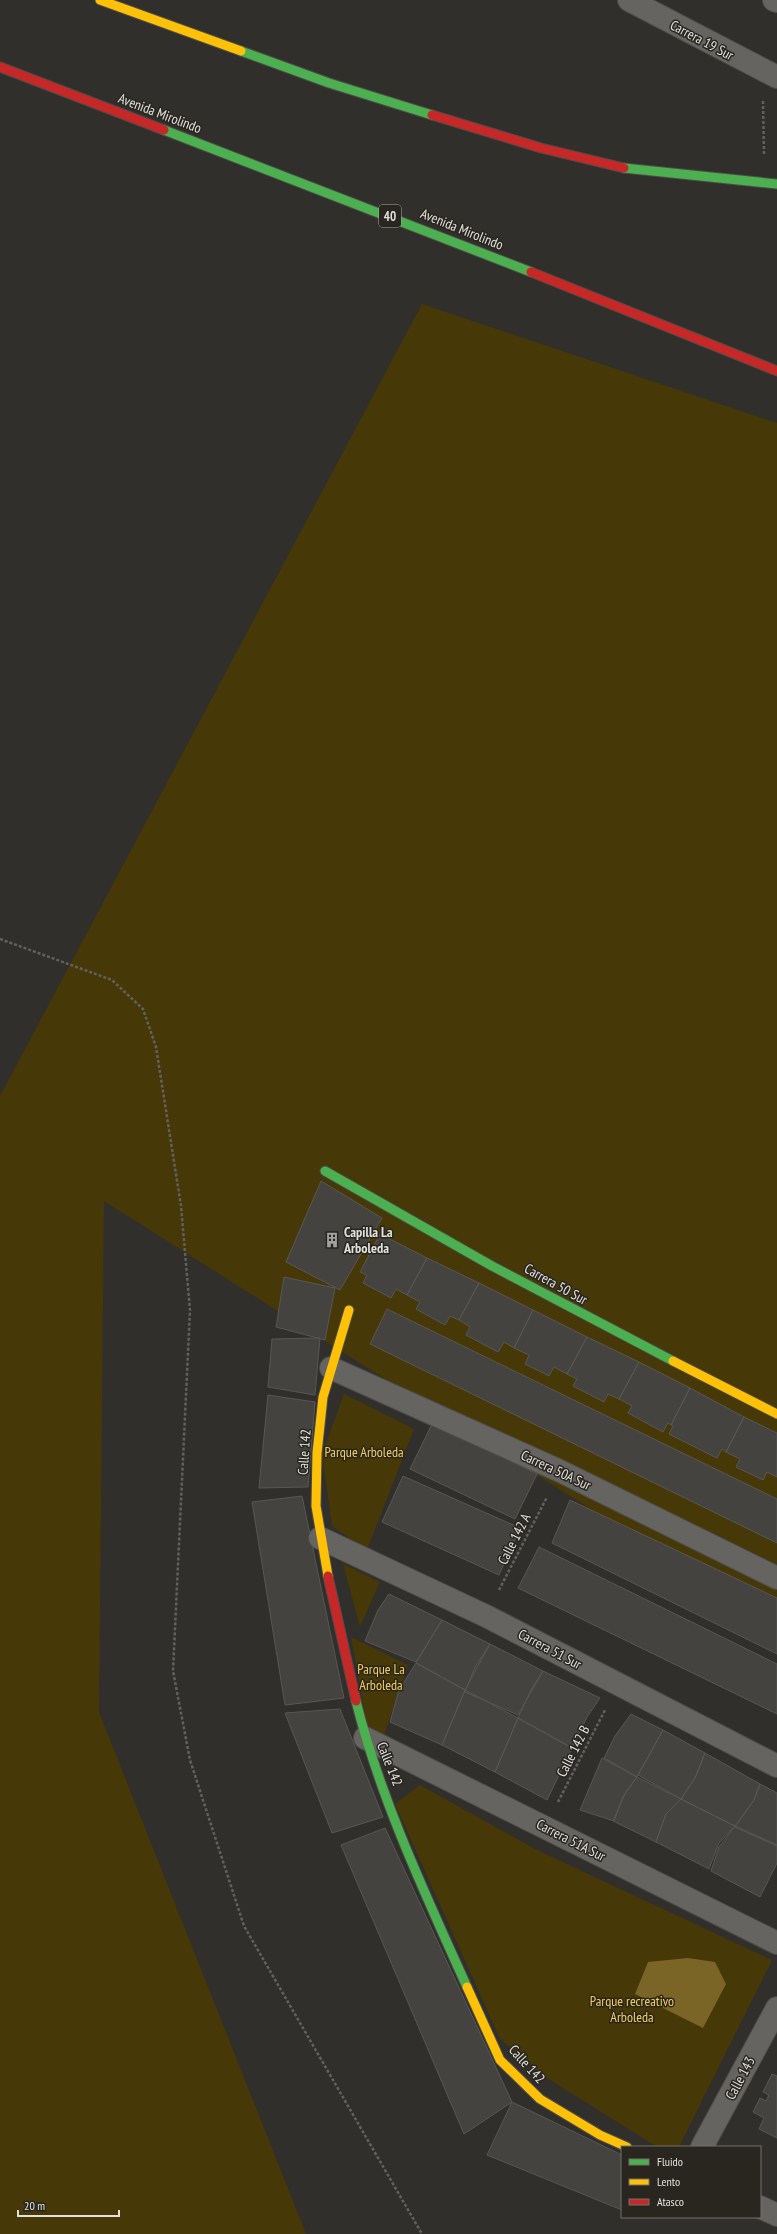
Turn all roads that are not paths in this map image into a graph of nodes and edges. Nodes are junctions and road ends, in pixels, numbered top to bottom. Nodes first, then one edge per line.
1 (100, 0) edge
2 (629, 0) edge
3 (774, 0) edge
4 (777, 1) edge
5 (0, 67) edge
6 (769, 74) edge
7 (777, 184) edge
8 (777, 371) edge
9 (325, 1171) dead end
10 (349, 1310) dead end
11 (331, 1368) junction
12 (777, 1414) edge
13 (320, 1538) junction
14 (777, 1578) edge
15 (365, 1738) junction
16 (777, 1766) edge
17 (777, 1943) edge
18 (777, 2008) edge
19 (625, 2146) edge
20 (703, 2146) edge
21 (761, 2207) edge
22 (777, 2215) edge

1 - 7 main road
2 - 6 street, Carrera 19 Sur
3 - 4 street
5 - 8 main road, Avenida Mirolindo / 40
9 - 12 main road, Carrera 50 Sur
10 - 11 main road, Calle 142
11 - 13 main road, Calle 142
11 - 14 street, Carrera 50A Sur
13 - 15 main road, Calle 142
13 - 16 street, Carrera 51 Sur
15 - 17 street, Carrera 51A Sur
15 - 19 main road, Calle 142
18 - 20 street, Calle 143
21 - 22 street

